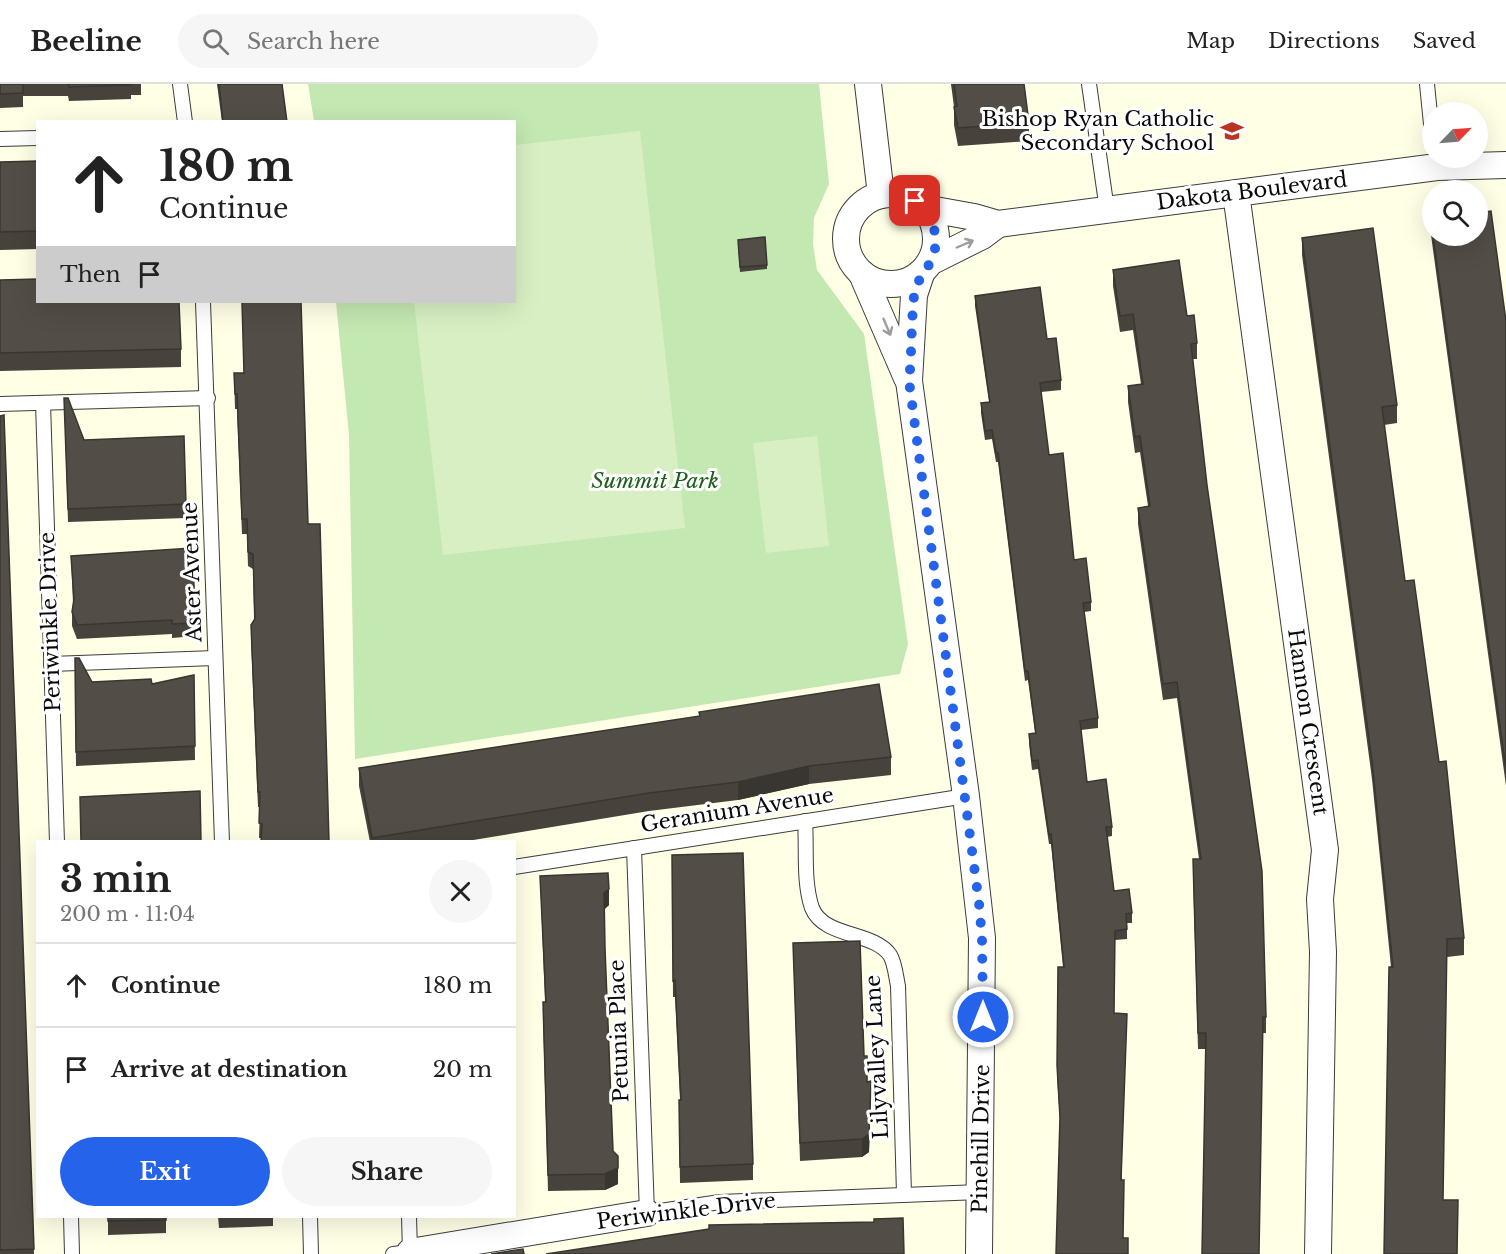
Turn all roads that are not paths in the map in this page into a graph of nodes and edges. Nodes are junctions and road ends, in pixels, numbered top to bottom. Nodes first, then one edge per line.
1 (180, 84) edge
2 (868, 84) edge
3 (1089, 84) edge
4 (1427, 84) edge
5 (1429, 102) edge
6 (185, 120) edge
7 (36, 138) edge
8 (0, 139) edge
9 (1422, 164) edge
10 (1488, 164) edge
11 (1506, 165) edge
12 (1236, 193) junction
13 (881, 195) junction
14 (924, 208) junction
15 (1107, 210) junction
16 (998, 225) junction
17 (926, 268) junction
18 (862, 274) junction
19 (203, 303) edge
20 (909, 381) junction
21 (208, 398) junction
22 (43, 403) junction
23 (0, 404) edge
24 (215, 658) junction
25 (51, 664) junction
26 (966, 796) junction
27 (805, 821) junction
28 (57, 840) edge
29 (222, 840) edge
30 (634, 848) junction
31 (516, 867) edge
32 (980, 1192) junction
33 (904, 1194) junction
34 (647, 1213) junction
35 (71, 1218) edge
36 (310, 1218) edge
37 (409, 1218) edge
38 (402, 1253) edge
39 (72, 1254) edge
40 (311, 1254) edge
41 (979, 1254) edge
42 (1318, 1254) edge

1 - 6 lane
2 - 13 street
3 - 15 lane
4 - 5 lane
7 - 8 lane
9 - 12 street, Dakota Boulevard
10 - 11 street, Dakota Boulevard
12 - 15 street, Dakota Boulevard
12 - 42 street, Hannon Crescent
13 - 14 street
13 - 18 street
14 - 16 street, Dakota Boulevard
14 - 17 street
15 - 16 street, Dakota Boulevard
17 -> 16 street, Dakota Boulevard
17 - 18 street
17 - 20 street, Pinehill Drive
18 -> 20 street, Pinehill Drive
19 - 21 lane, Aster Avenue
20 - 26 street, Pinehill Drive
21 - 22 lane
21 - 24 lane, Aster Avenue
22 - 23 lane
22 - 25 lane, Periwinkle Drive
24 - 25 lane
24 - 29 lane, Aster Avenue
25 - 28 lane, Periwinkle Drive
26 - 27 lane, Geranium Avenue
26 - 32 street, Pinehill Drive
27 - 30 lane, Geranium Avenue
27 - 33 lane, Lilyvalley Lane
30 - 31 lane, Geranium Avenue
30 - 34 lane, Petunia Place
32 - 33 lane, Periwinkle Drive
32 - 41 street, Pinehill Drive
33 - 34 lane, Periwinkle Drive
34 - 38 street, Periwinkle Drive
35 - 39 lane
36 - 40 lane
37 - 38 lane

